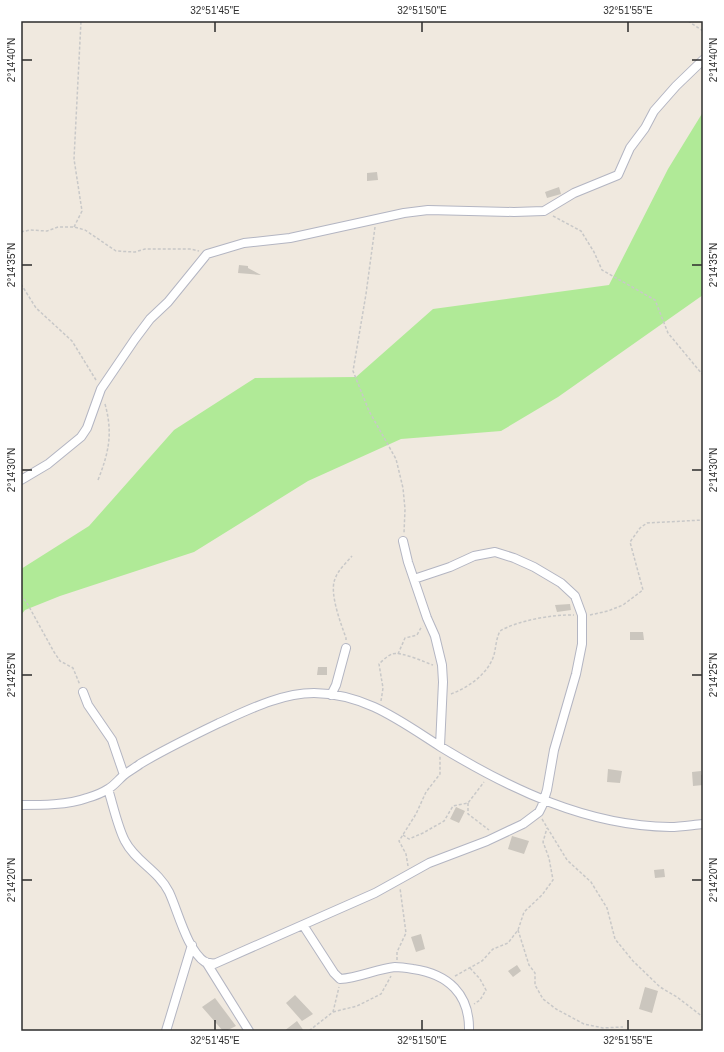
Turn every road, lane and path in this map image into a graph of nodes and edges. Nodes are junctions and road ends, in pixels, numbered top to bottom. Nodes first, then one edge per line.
1 (81, 21) edge
2 (688, 21) edge
3 (703, 31) edge
4 (703, 60) edge
5 (544, 211) junction
6 (376, 219) junction
7 (74, 227) junction
8 (21, 232) edge
9 (207, 254) junction
10 (21, 284) edge
11 (702, 374) edge
12 (101, 388) junction
13 (21, 480) edge
14 (98, 480) dead end
15 (703, 520) edge
16 (403, 541) joint
17 (352, 556) dead end
18 (414, 579) junction
19 (21, 595) edge
20 (582, 615) junction
21 (427, 618) junction
22 (346, 648) joint
23 (398, 654) junction
24 (442, 665) junction
25 (83, 692) joint
26 (331, 695) junction
27 (442, 697) junction
28 (379, 709) junction
29 (440, 746) junction
30 (124, 775) junction
31 (489, 775) junction
32 (108, 789) junction
33 (544, 801) junction
34 (468, 802) junction
35 (21, 805) edge
36 (539, 812) junction
37 (703, 824) edge
38 (547, 828) junction
39 (403, 835) junction
40 (498, 836) junction
41 (409, 874) junction
42 (398, 881) junction
43 (303, 925) junction
44 (518, 930) junction
45 (192, 945) junction
46 (206, 962) junction
47 (397, 967) junction
48 (470, 968) junction
49 (340, 979) junction
50 (450, 983) junction
51 (467, 1007) junction
52 (333, 1012) junction
53 (703, 1017) edge
54 (624, 1027) dead end
55 (166, 1031) edge
56 (249, 1031) edge
57 (310, 1031) edge
58 (469, 1031) edge

1 - 7 path
2 - 3 path
4 - 5 street
5 - 6 street
5 - 11 path
6 - 9 street
6 - 16 path
7 - 8 path
7 - 9 path
9 - 12 street
10 - 12 path
12 - 13 street
12 - 14 path
15 - 20 path
16 - 18 street
17 - 22 path
18 - 20 street
18 - 21 street
19 - 25 path
20 - 27 path
20 - 33 street
21 - 23 path
21 - 24 street
22 - 26 street
23 - 24 path
23 - 28 path
24 - 27 street
25 - 30 street
26 - 28 street
26 - 30 street
27 - 29 street
28 - 29 street
29 - 31 street
29 - 39 path
30 - 32 street
31 - 33 street
31 - 34 path
32 - 35 street
32 - 45 street
33 - 36 street
33 - 37 street
34 - 39 path
34 - 40 path
36 - 38 path
36 - 40 street
38 - 44 path
38 - 53 path
39 - 41 path
40 - 41 street
41 - 42 street
42 - 43 street
42 - 47 path
43 - 46 street
43 - 49 street
44 - 48 path
44 - 54 path
45 - 46 street
45 - 55 street
46 - 56 street
47 - 49 street
47 - 50 street
47 - 52 path
48 - 50 path
48 - 51 path
49 - 52 path
50 - 51 street
51 - 58 street
52 - 57 path

